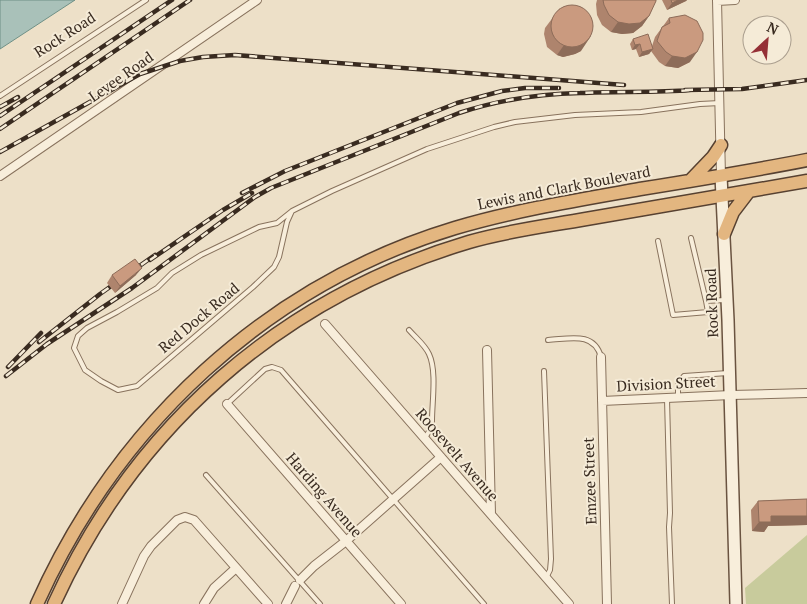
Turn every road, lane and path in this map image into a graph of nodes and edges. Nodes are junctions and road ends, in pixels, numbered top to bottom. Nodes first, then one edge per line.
1 (146, 0) edge
2 (257, 0) edge
3 (717, 0) edge
4 (735, 0) edge
5 (0, 96) edge
6 (720, 103) junction
7 (721, 145) junction
8 (807, 160) edge
9 (0, 176) edge
10 (721, 176) junction
11 (807, 180) edge
12 (690, 181) junction
13 (750, 191) junction
14 (722, 195) junction
15 (292, 211) junction
16 (724, 234) junction
17 (691, 238) dead end
18 (658, 241) dead end
19 (727, 300) junction
20 (706, 301) junction
21 (325, 324) dead end
22 (409, 330) dead end
23 (548, 340) dead end
24 (487, 350) dead end
25 (601, 357) joint
26 (544, 371) dead end
27 (730, 373) junction
28 (807, 393) edge
29 (731, 394) junction
30 (678, 397) junction
31 (667, 398) junction
32 (602, 401) junction
33 (227, 404) joint
34 (425, 438) junction
35 (441, 457) junction
36 (206, 475) dead end
37 (394, 499) junction
38 (491, 514) junction
39 (346, 541) junction
40 (236, 568) junction
41 (546, 578) junction
42 (297, 583) junction
43 (607, 601) edge
44 (37, 604) edge
45 (54, 604) edge
46 (122, 604) edge
47 (204, 604) edge
48 (268, 604) edge
49 (286, 604) edge
50 (320, 604) edge
51 (401, 604) edge
52 (484, 604) edge
53 (569, 604) edge
54 (600, 604) edge
55 (672, 604) edge
56 (736, 604) edge

1 - 5 lane, Rock Road
2 - 9 street, Levee Road
3 - 4 street
3 - 6 street, Rock Road
6 - 7 street, Rock Road
6 - 15 lane
7 - 10 street, Rock Road
7 - 12 highway
8 - 10 highway, Lewis and Clark Boulevard
10 - 12 highway, Lewis and Clark Boulevard
10 - 14 main road, Rock Road
11 - 13 highway
12 - 44 highway, Lewis and Clark Boulevard
13 - 14 highway
13 - 16 highway
14 - 16 main road, Rock Road
14 - 45 highway
15 - 15 lane, Red Dock Road
16 - 19 main road, Rock Road
17 - 20 lane
18 - 20 lane
19 - 20 lane
19 - 27 main road, Rock Road
21 - 34 street, Roosevelt Avenue
22 - 34 lane
23 - 25 lane
24 - 38 street
25 - 32 street, Emzee Street
26 - 41 lane
27 - 29 main road, Rock Road
27 - 30 lane
28 - 29 street, Division Street
29 - 30 street, Division Street
29 - 56 main road, Rock Road
30 - 31 street, Division Street
31 - 32 street, Division Street
31 - 55 lane
32 - 43 street, Emzee Street
33 - 37 lane
33 - 39 street, Harding Avenue
34 - 35 street, Roosevelt Avenue
35 - 37 street
35 - 38 street, Roosevelt Avenue
36 - 42 lane
37 - 39 street
37 - 52 lane
38 - 41 street, Roosevelt Avenue
39 - 42 street
39 - 51 street, Harding Avenue
40 - 46 street
40 - 47 street
40 - 48 street
41 - 53 street, Roosevelt Avenue
42 - 49 street
42 - 50 lane
43 - 54 street

